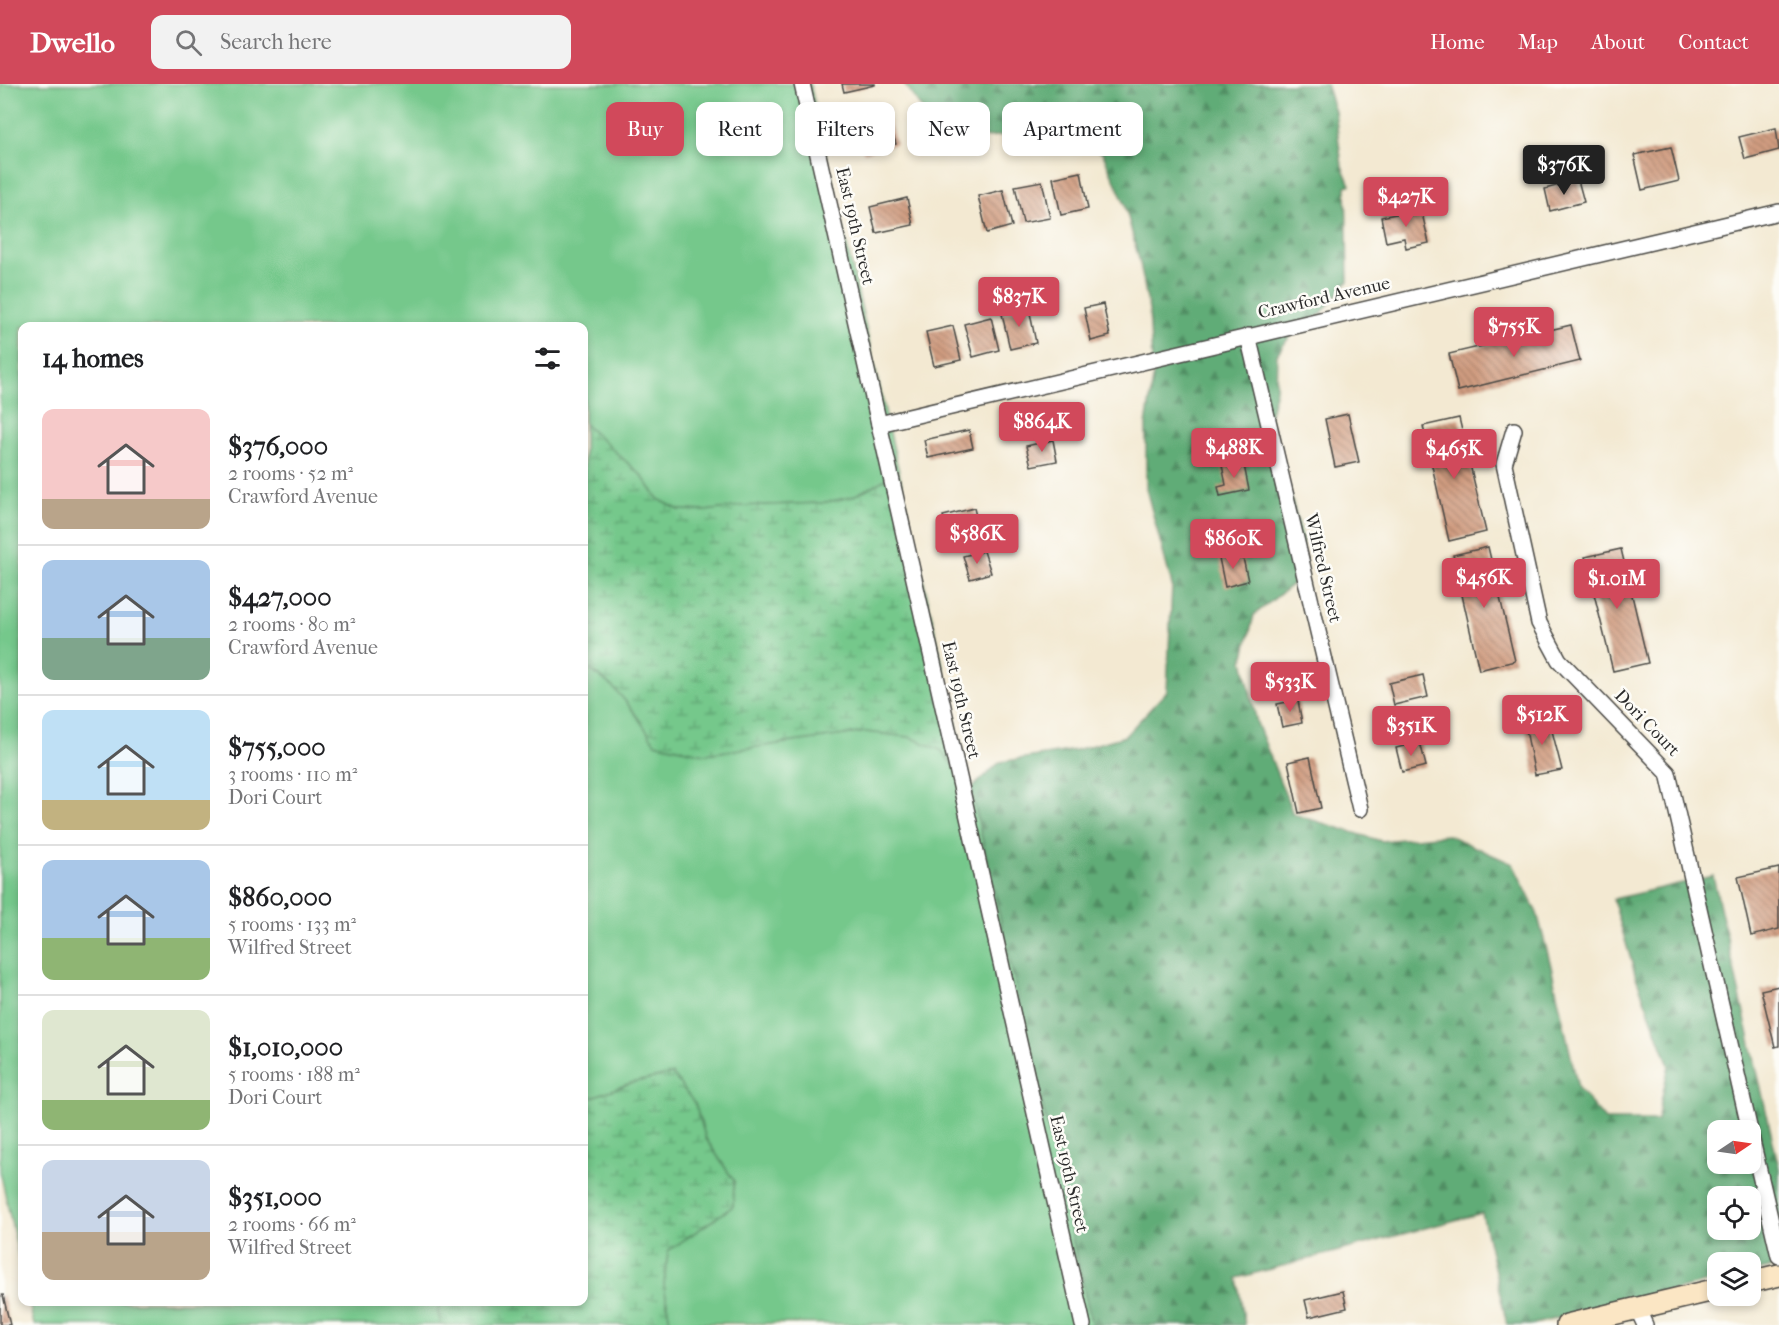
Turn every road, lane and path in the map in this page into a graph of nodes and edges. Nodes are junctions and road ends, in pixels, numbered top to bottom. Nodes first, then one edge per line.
1 (802, 84) edge
2 (1779, 212) edge
3 (1248, 336) junction
4 (879, 424) junction
5 (1514, 430) dead end
6 (1360, 809) dead end
7 (1747, 1120) edge
8 (1760, 1174) edge
9 (1779, 1256) edge
10 (1779, 1275) edge
11 (1761, 1279) edge
12 (1707, 1293) edge
13 (1641, 1317) edge
14 (1083, 1325) edge
15 (1567, 1325) edge

1 - 4 street, East 19th Street
2 - 3 street, Crawford Avenue
3 - 4 street, Crawford Avenue
3 - 6 street, Wilfred Street
4 - 14 street, East 19th Street
5 - 7 street, Dori Court
8 - 9 street, Dori Court
10 - 11 street
12 - 13 street
13 - 15 street

